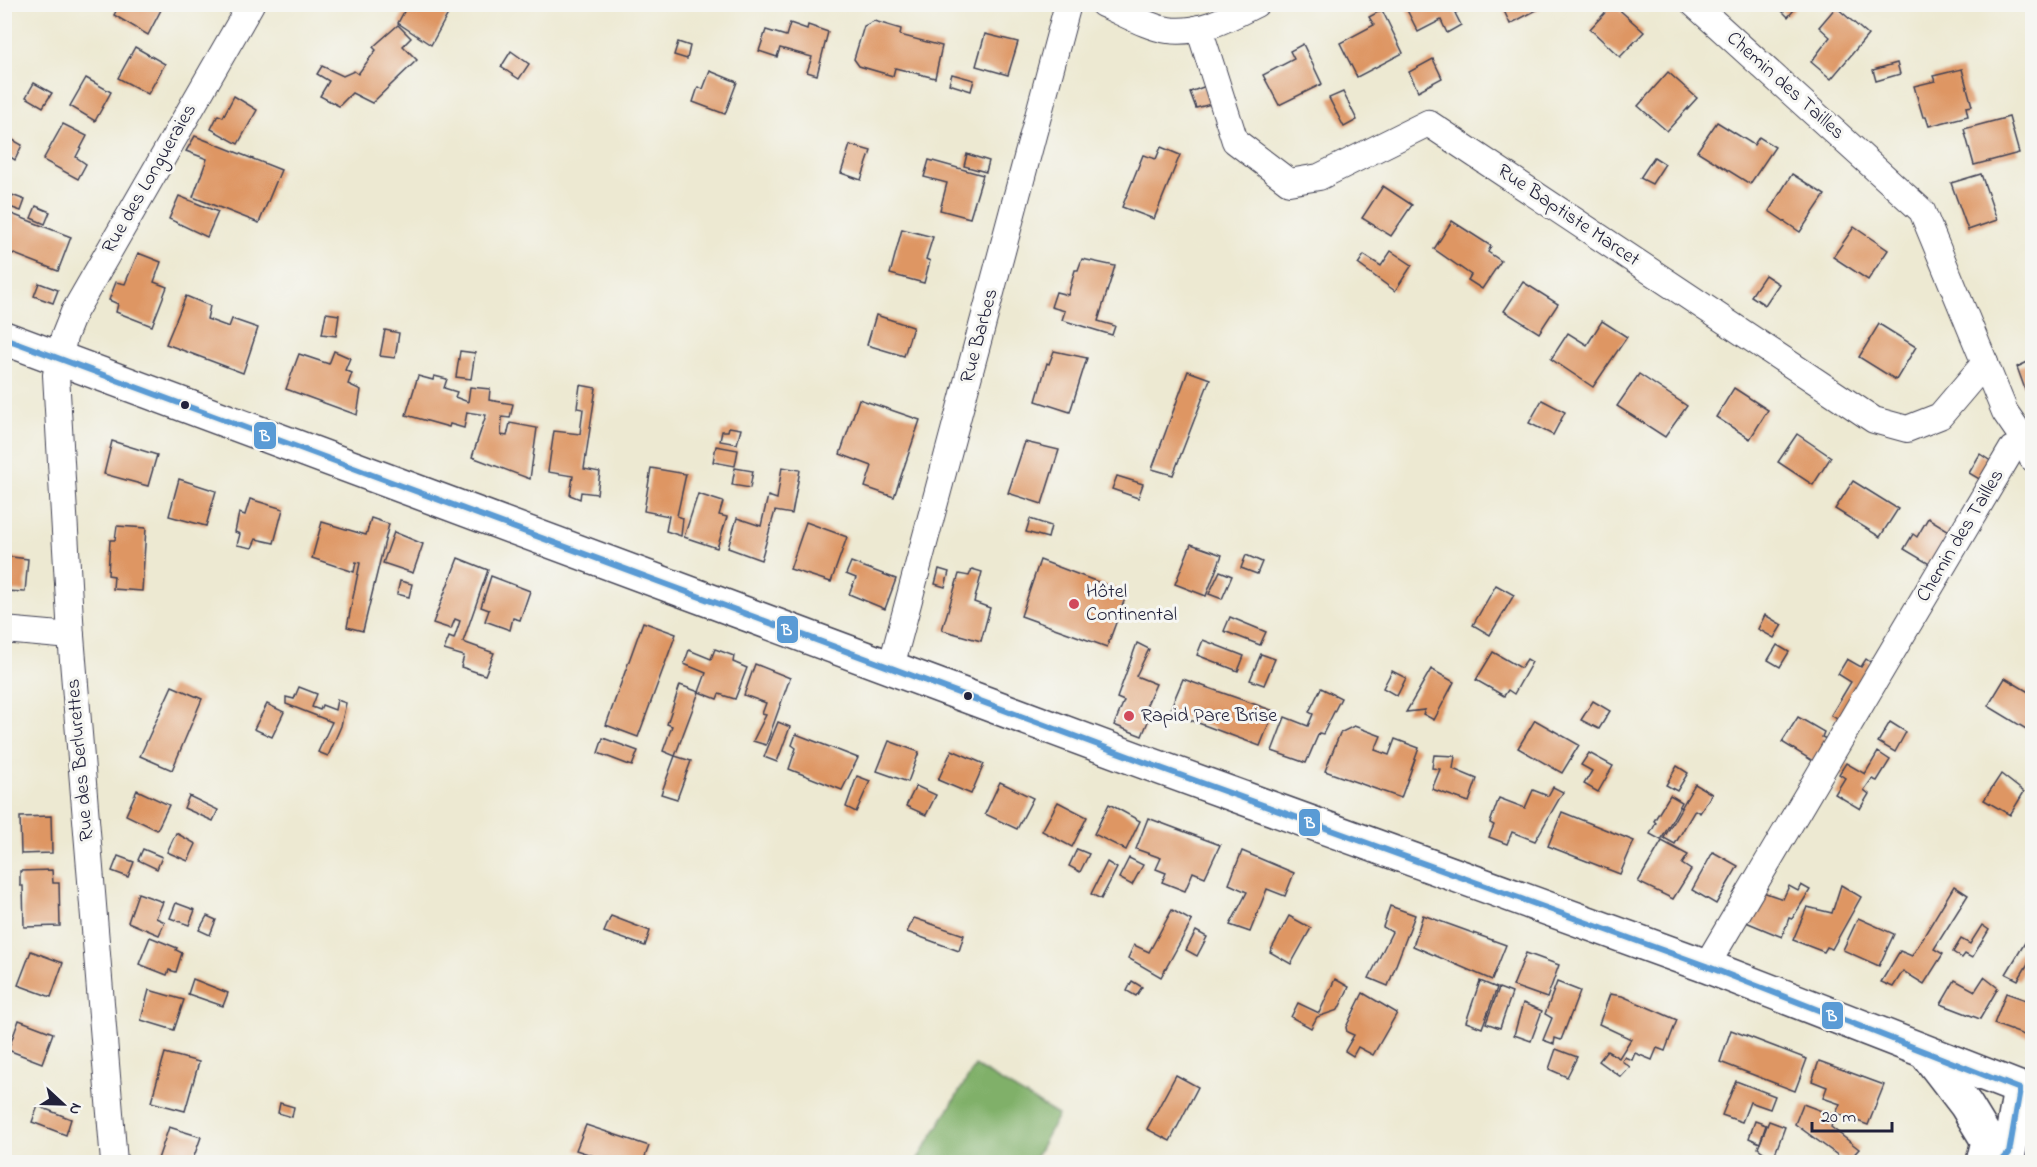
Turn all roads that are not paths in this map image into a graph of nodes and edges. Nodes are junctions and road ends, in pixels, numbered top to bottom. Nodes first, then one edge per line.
1 (251, 4) edge
2 (1068, 4) edge
3 (1103, 4) edge
4 (1256, 4) edge
5 (1694, 4) edge
6 (1199, 28) junction
7 (4, 338) edge
8 (58, 358) junction
9 (1985, 363) junction
10 (2031, 448) edge
11 (4, 630) edge
12 (71, 636) junction
13 (891, 667) junction
14 (1706, 966) junction
15 (1926, 1053) junction
16 (2026, 1091) edge
17 (2003, 1150) edge
18 (114, 1162) edge

1 - 8 street, Rue des Longueraies
2 - 13 street, Rue Barbes
3 - 6 street
4 - 6 street
5 - 9 street, Chemin des Tailles
6 - 9 street, Rue Baptiste Marcet
7 - 8 main road
8 - 12 street, Rue des Berlurettes
8 - 13 main road
9 - 10 street, Chemin des Tailles
10 - 14 street, Chemin des Tailles
11 - 12 street
12 - 18 street, Rue des Berlurettes
13 - 14 main road
14 - 15 main road
15 - 16 main road
15 - 17 main road
16 - 17 main road

